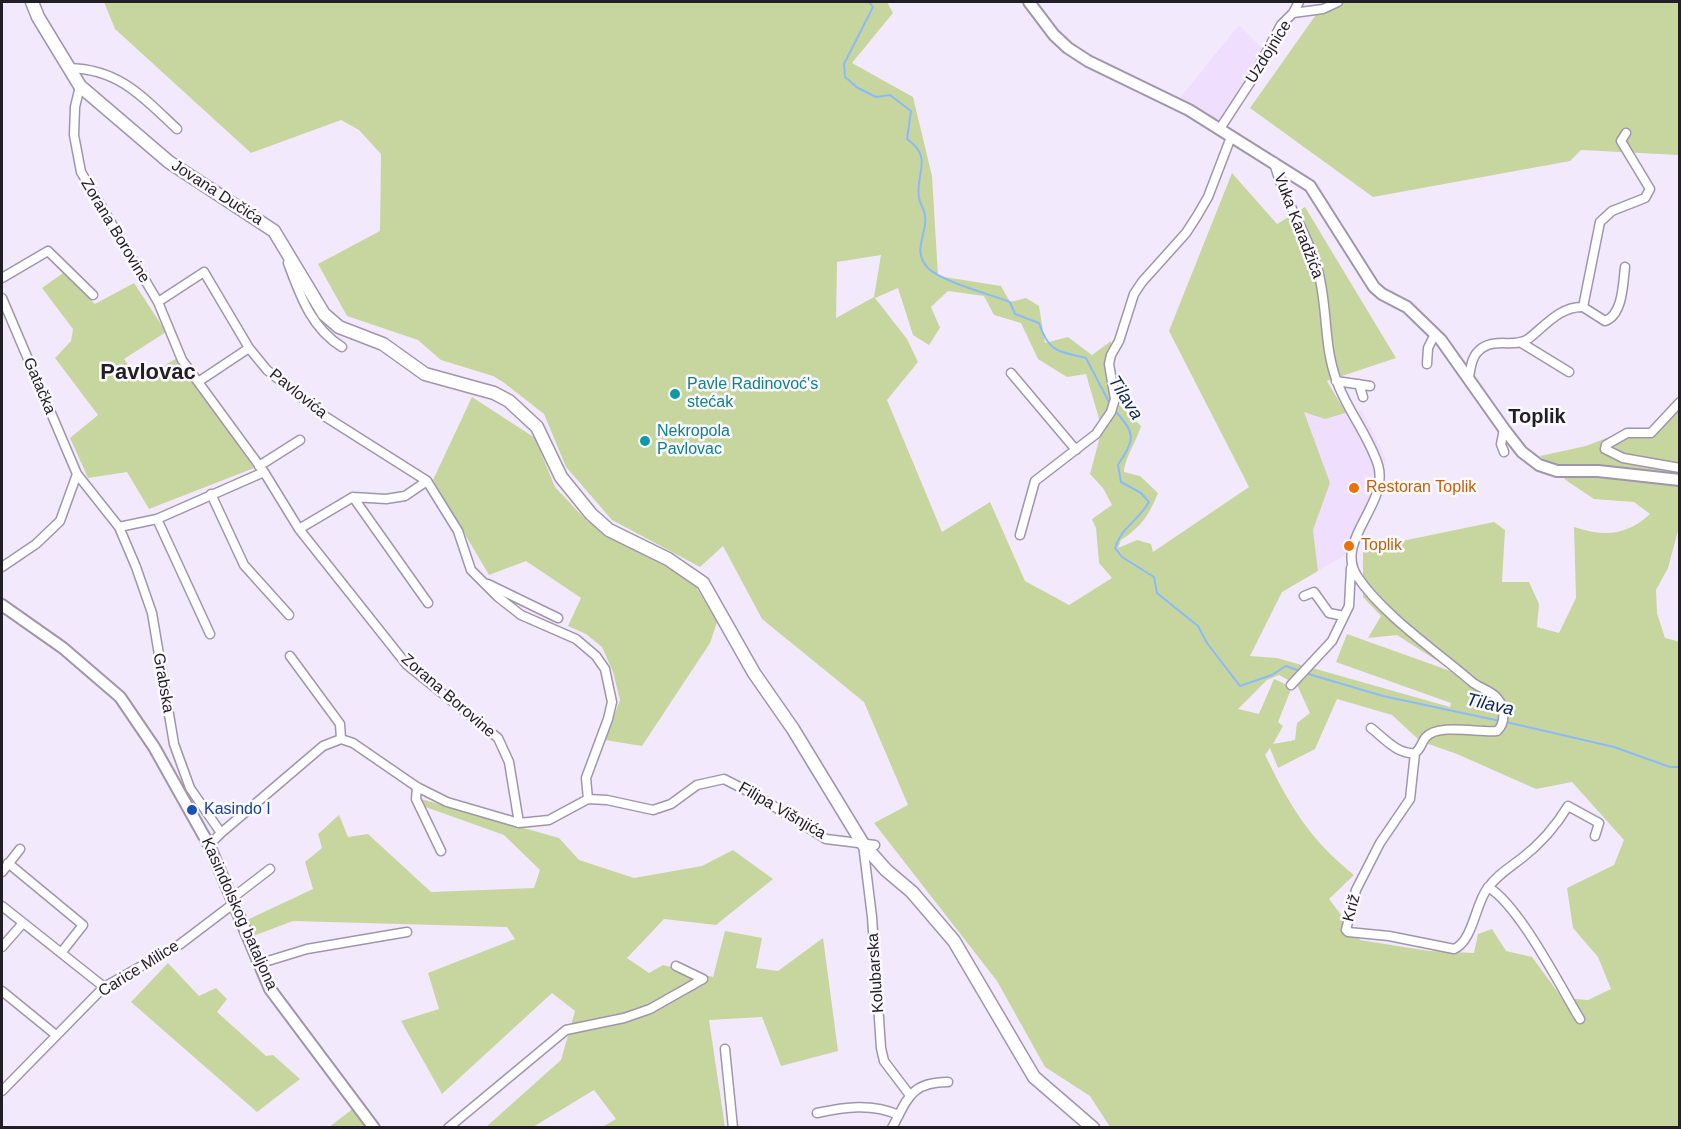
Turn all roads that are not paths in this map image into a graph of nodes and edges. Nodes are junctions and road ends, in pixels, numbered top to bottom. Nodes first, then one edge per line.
1 (32, 2) edge
2 (1299, 2) edge
3 (1338, 2) edge
4 (1032, 3) edge
5 (1293, 13) junction
6 (69, 68) junction
7 (80, 86) junction
8 (177, 129) dead end
9 (1219, 130) junction
10 (1626, 133) dead end
11 (1231, 137) junction
12 (1274, 162) junction
13 (282, 245) junction
14 (1625, 267) dead end
15 (204, 272) joint
16 (2, 278) edge
17 (93, 295) dead end
18 (2, 298) edge
19 (158, 302) junction
20 (1583, 307) junction
21 (1435, 334) junction
22 (1520, 342) junction
23 (342, 347) dead end
24 (249, 348) junction
25 (1427, 364) dead end
26 (1569, 372) dead end
27 (1011, 373) dead end
28 (1469, 377) junction
29 (1336, 381) junction
30 (198, 382) junction
31 (1359, 384) junction
32 (1370, 386) dead end
33 (1363, 397) dead end
34 (1680, 402) edge
35 (1504, 429) junction
36 (300, 440) dead end
37 (1076, 450) junction
38 (1504, 452) dead end
39 (1680, 468) edge
40 (262, 469) junction
41 (77, 474) junction
42 (1680, 480) edge
43 (428, 481) junction
44 (211, 494) junction
45 (353, 497) junction
46 (157, 519) junction
47 (119, 527) junction
48 (298, 529) junction
49 (1020, 535) dead end
50 (1351, 561) junction
51 (2, 567) edge
52 (692, 572) joint
53 (483, 581) junction
54 (1304, 596) dead end
55 (428, 603) dead end
56 (2, 605) edge
57 (289, 615) dead end
58 (1344, 616) junction
59 (558, 618) dead end
60 (210, 633) dead end
61 (290, 656) dead end
62 (1291, 685) dead end
63 (1371, 728) dead end
64 (341, 739) junction
65 (1415, 753) junction
66 (417, 787) junction
67 (588, 800) junction
68 (519, 823) junction
69 (220, 833) junction
70 (1594, 836) dead end
71 (209, 845) junction
72 (869, 845) junction
73 (20, 849) dead end
74 (441, 851) dead end
75 (8, 863) junction
76 (270, 869) dead end
77 (2, 872) edge
78 (1488, 887) junction
79 (232, 902) junction
80 (2, 906) edge
81 (23, 923) junction
82 (407, 932) dead end
83 (2, 948) edge
84 (61, 953) junction
85 (258, 964) junction
86 (676, 966) dead end
87 (104, 987) junction
88 (2, 991) edge
89 (1580, 1019) dead end
90 (56, 1035) junction
91 (725, 1049) dead end
92 (948, 1082) dead end
93 (3, 1087) edge
94 (909, 1094) junction
95 (817, 1113) dead end
96 (898, 1116) junction
97 (374, 1128) edge
98 (448, 1128) edge
99 (733, 1128) edge
100 (892, 1128) edge
101 (1093, 1128) edge

1 - 6 main road, Jovana Dučića
2 - 5 street
3 - 5 street, Uzdojnice
4 - 9 street, Vuka Karadžića
5 - 9 street, Uzdojnice
6 - 7 main road, Jovana Dučića
6 - 8 street
7 - 13 main road, Jovana Dučića
7 - 19 street, Zorana Borovine
9 - 11 street, Vuka Karadžića
10 - 20 street
11 - 12 street, Vuka Karadžića
11 - 37 street
12 - 21 street, Vuka Karadžića
12 - 29 street, Vuka Karadžića
13 - 23 street
13 - 52 main road, Jovana Dučića
14 - 20 street
15 - 19 street, Zorana Borovine
15 - 24 street, Pavlovića
16 - 17 street
18 - 41 street, Gatačka
19 - 30 street, Zorana Borovine
20 - 22 street
21 - 25 street
21 - 28 street, Vuka Karadžića
22 - 26 street
22 - 28 street
24 - 30 street
24 - 43 street, Pavlovića
27 - 37 street
28 - 35 street, Vuka Karadžića
29 - 31 street
29 - 50 street, Vuka Karadžića
30 - 40 street, Zorana Borovine
31 - 32 street
31 - 33 street
34 - 39 street
35 - 38 street
35 - 42 street, Vuka Karadžića
36 - 40 street
37 - 49 street
40 - 44 street
40 - 48 street, Zorana Borovine
41 - 47 street, Grabska
41 - 51 street
43 - 45 street
43 - 53 street, Pavlovića
44 - 46 street
44 - 57 street
45 - 48 street
45 - 55 street
46 - 47 street
46 - 60 street
47 - 69 street, Grabska
48 - 68 street, Zorana Borovine
50 - 58 street, Vuka Karadžića
50 - 65 street
52 - 72 main road, Filipa Višnjića
53 - 59 street, Pavlovića
53 - 67 street, Pavlovića
54 - 58 street
56 - 71 street, Kasindolskog bataljona
58 - 62 street, Vuka Karadžića
61 - 64 street
63 - 65 street
64 - 66 street, Filipa Višnjića
64 - 69 street
65 - 78 street, Križ
66 - 68 street, Filipa Višnjića
66 - 74 street
67 - 68 street, Filipa Višnjića
67 - 72 street, Filipa Višnjića
69 - 71 street
70 - 78 street, Križ
71 - 79 street, Kasindolskog bataljona
72 - 94 street, Kolubarska
72 - 101 main road
73 - 75 street
75 - 77 street
75 - 84 street
76 - 79 street, Carice Milice
78 - 89 street
79 - 85 street, Kasindolskog bataljona
79 - 87 street, Carice Milice
80 - 81 street
81 - 83 street
81 - 84 street
82 - 85 street
84 - 87 street
85 - 97 street, Kasindolskog bataljona
86 - 98 street
87 - 90 street, Carice Milice
88 - 90 street
90 - 93 street, Carice Milice
91 - 99 street
92 - 94 street
94 - 96 street
95 - 96 street
96 - 100 street

